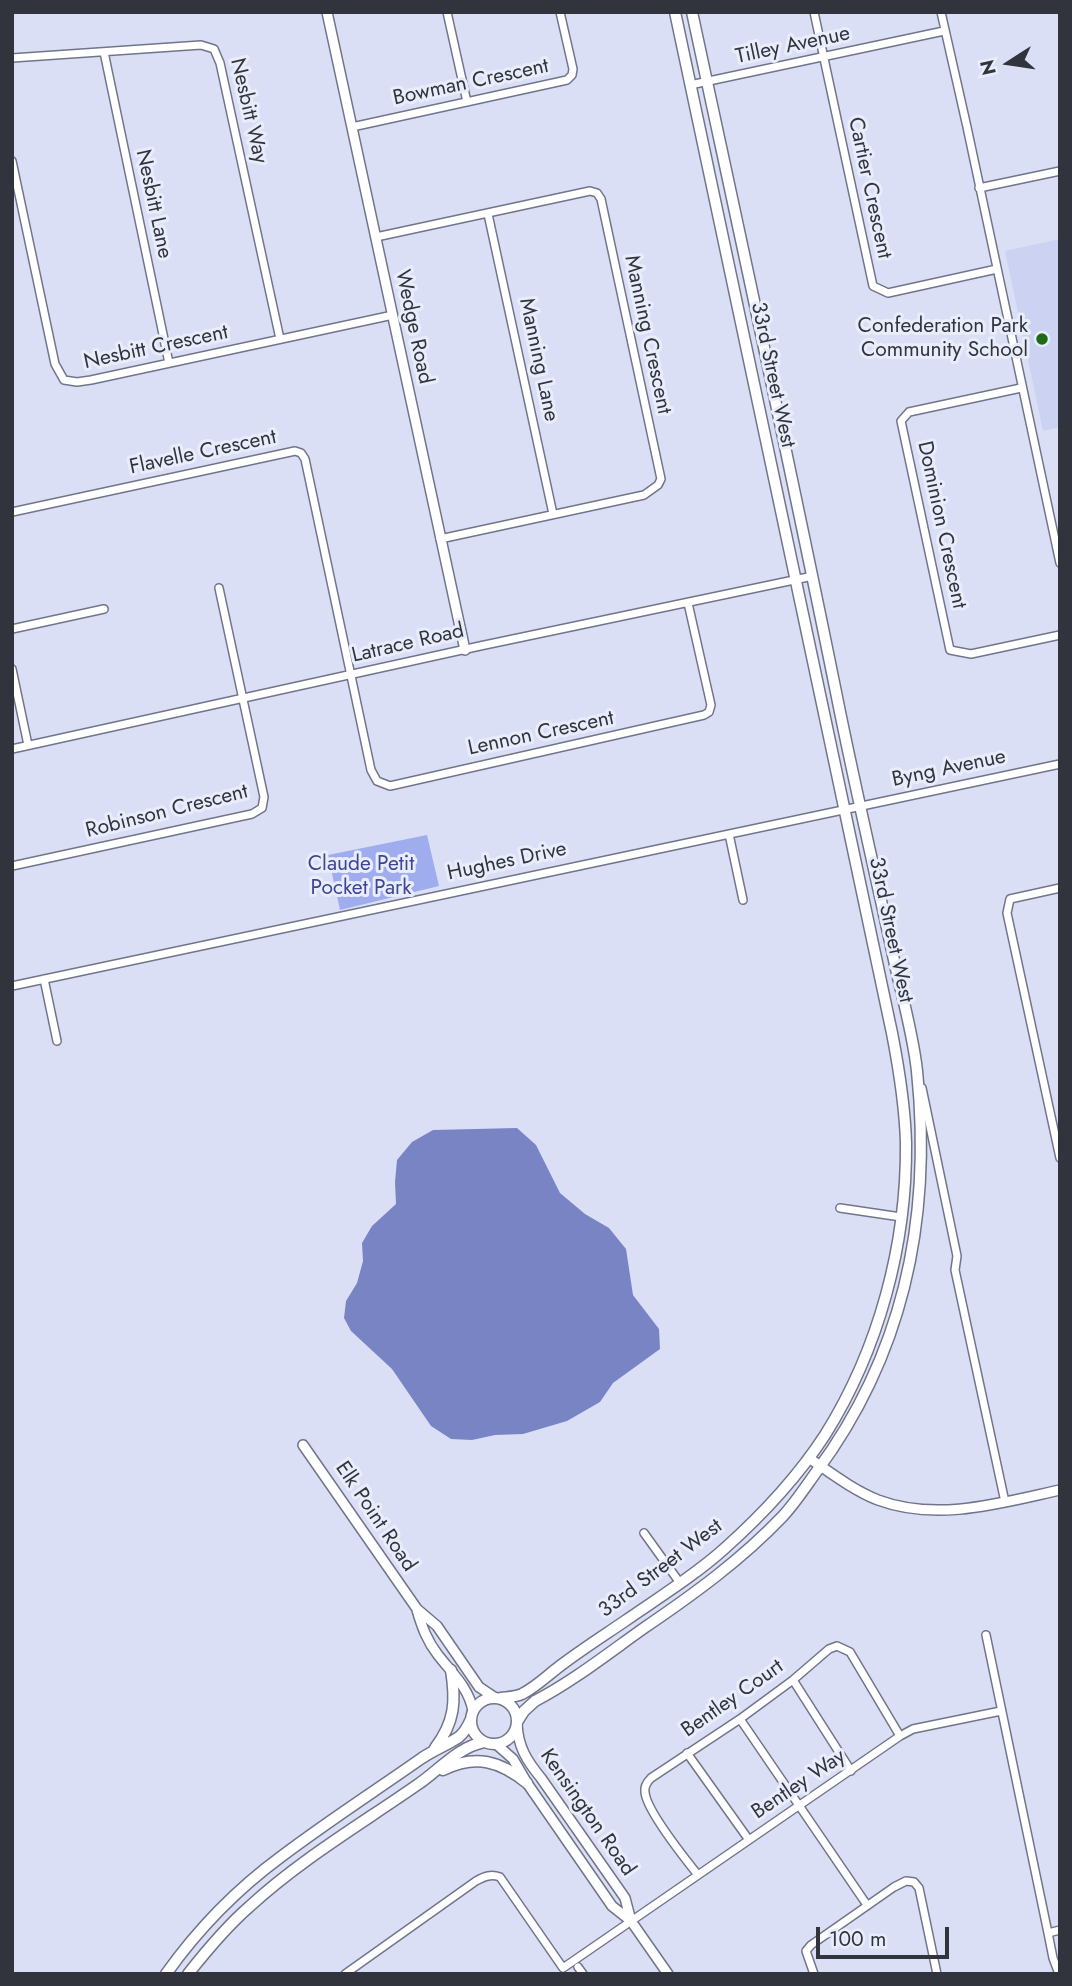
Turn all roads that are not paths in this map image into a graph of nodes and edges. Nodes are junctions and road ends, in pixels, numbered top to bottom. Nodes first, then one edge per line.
1 (327, 12) edge
2 (447, 12) edge
3 (560, 12) edge
4 (674, 12) edge
5 (692, 12) edge
6 (814, 12) edge
7 (941, 12) edge
8 (944, 31) junction
9 (104, 52) junction
10 (824, 57) junction
11 (12, 58) edge
12 (707, 82) junction
13 (690, 85) junction
14 (467, 102) junction
15 (352, 127) junction
16 (12, 161) edge
17 (1060, 171) edge
18 (979, 188) junction
19 (488, 214) junction
20 (376, 237) junction
21 (997, 269) junction
22 (393, 315) junction
23 (279, 339) junction
24 (169, 363) junction
25 (1021, 388) junction
26 (12, 512) edge
27 (553, 514) junction
28 (1056, 526) edge
29 (440, 539) junction
30 (1060, 563) edge
31 (813, 576) junction
32 (796, 579) junction
33 (219, 588) dead end
34 (688, 603) junction
35 (104, 609) dead end
36 (12, 629) edge
37 (1060, 635) edge
38 (465, 649) junction
39 (12, 668) edge
40 (351, 675) junction
41 (243, 698) junction
42 (28, 746) junction
43 (12, 749) edge
44 (1060, 764) edge
45 (859, 806) junction
46 (845, 808) junction
47 (729, 834) junction
48 (12, 866) edge
49 (1060, 888) edge
50 (743, 900) dead end
51 (44, 979) junction
52 (12, 986) edge
53 (57, 1041) dead end
54 (917, 1067) junction
55 (1060, 1158) edge
56 (840, 1208) dead end
57 (901, 1217) junction
58 (303, 1445) dead end
59 (809, 1458) junction
60 (821, 1466) junction
61 (1060, 1490) edge
62 (1005, 1502) junction
63 (645, 1533) dead end
64 (680, 1583) junction
65 (417, 1609) junction
66 (986, 1635) dead end
67 (451, 1670) junction
68 (793, 1679) junction
69 (497, 1698) junction
70 (1001, 1712) junction
71 (472, 1715) junction
72 (740, 1719) junction
73 (517, 1723) junction
74 (900, 1736) junction
75 (484, 1742) junction
76 (496, 1744) junction
77 (431, 1752) junction
78 (687, 1753) junction
79 (851, 1771) junction
80 (430, 1776) junction
81 (527, 1783) junction
82 (799, 1807) junction
83 (749, 1840) junction
84 (698, 1875) junction
85 (867, 1905) junction
86 (631, 1921) junction
87 (1060, 1930) edge
88 (1048, 1933) junction
89 (563, 1968) junction
90 (166, 1974) edge
91 (188, 1974) edge
92 (345, 1974) edge
93 (554, 1974) edge
94 (668, 1974) edge
95 (814, 1974) edge
96 (937, 1974) edge
97 (1059, 1974) edge

1 - 15 street, Wedge Road
2 - 14 street
3 - 14 street, Bowman Crescent
4 - 13 main road, 33rd Street West
5 - 12 main road, 33rd Street West
6 - 10 street, Cartier Crescent
7 - 8 street
8 - 10 street, Tilley Avenue
8 - 18 street
9 - 11 street, Nesbitt Way
9 - 23 street, Nesbitt Way
9 - 24 street, Nesbitt Lane
10 - 12 street, Tilley Avenue
10 - 21 street, Cartier Crescent
12 - 13 street, Tilley Avenue
12 - 31 main road, 33rd Street West
13 - 32 main road, 33rd Street West
14 - 15 street, Bowman Crescent
15 - 20 street, Wedge Road
16 - 24 street, Nesbitt Crescent
17 - 18 street
18 - 21 street
19 - 20 street, Manning Crescent
19 - 27 street, Manning Lane
19 - 27 street, Manning Crescent
20 - 22 street, Wedge Road
21 - 25 street
22 - 23 street, Nesbitt Crescent
22 - 29 street, Wedge Road
23 - 24 street, Nesbitt Crescent
25 - 28 street
25 - 37 street, Dominion Crescent
26 - 40 street, Flavelle Crescent
27 - 29 street, Manning Crescent
28 - 30 street
29 - 38 street, Wedge Road
31 - 32 street, Latrace Road
31 - 45 main road, 33rd Street West
32 - 34 street, Latrace Road
32 - 46 main road, 33rd Street West
33 - 41 street
34 - 38 street, Latrace Road
34 - 40 street, Lennon Crescent
35 - 36 street
38 - 40 street, Latrace Road
39 - 42 street
40 - 41 street, Latrace Road
41 - 42 street, Latrace Road
41 - 48 street, Robinson Crescent
42 - 43 street, Latrace Road
44 - 45 street, Byng Avenue
45 - 46 street, Byng Avenue
45 - 54 main road, 33rd Street West
46 - 47 street, Hughes Drive
46 - 57 main road, 33rd Street West
47 - 50 street
47 - 51 street, Hughes Drive
49 - 55 street
51 - 52 street, Hughes Drive
51 - 53 street
54 - 60 main road, 33rd Street West
54 - 62 street, 33rd Street West
56 - 57 street
57 - 59 main road, 33rd Street West
58 - 65 street, Elk Point Road
59 - 60 street
59 - 64 main road, 33rd Street West
60 - 62 street
60 - 73 main road, 33rd Street West
61 - 62 street
63 - 64 street
64 - 69 main road, 33rd Street West
65 - 67 street, Elk Point Road
65 - 69 street, Elk Point Road
66 - 70 street
67 - 71 street, Elk Point Road
67 - 77 main road
68 - 72 street, Bentley Court
68 - 74 street, Bentley Court
68 - 79 street
69 - 71 main road, 33rd Street West
69 - 73 main road
70 - 74 street, Bentley Way
70 - 88 street
71 - 75 main road
71 - 77 main road, 33rd Street West
72 - 78 street, Bentley Court
72 - 82 street
73 - 76 main road, 33rd Street West
73 - 86 street, Kensington Road
74 - 79 street, Bentley Way
75 - 76 main road
75 - 80 main road
76 - 81 street, Kensington Road
77 - 90 main road, 33rd Street West
78 - 83 street
78 - 84 street, Bentley Court
79 - 82 street, Bentley Way
80 - 81 main road
80 - 91 main road
81 - 86 street, Kensington Road
82 - 83 street, Bentley Way
82 - 85 street
83 - 84 street, Bentley Way
84 - 86 street, Bentley Way
85 - 95 street
85 - 96 street
86 - 89 street, Bentley Way
86 - 94 street, Kensington Road
87 - 88 street
88 - 97 street
89 - 92 street
89 - 93 street, Bentley Way

